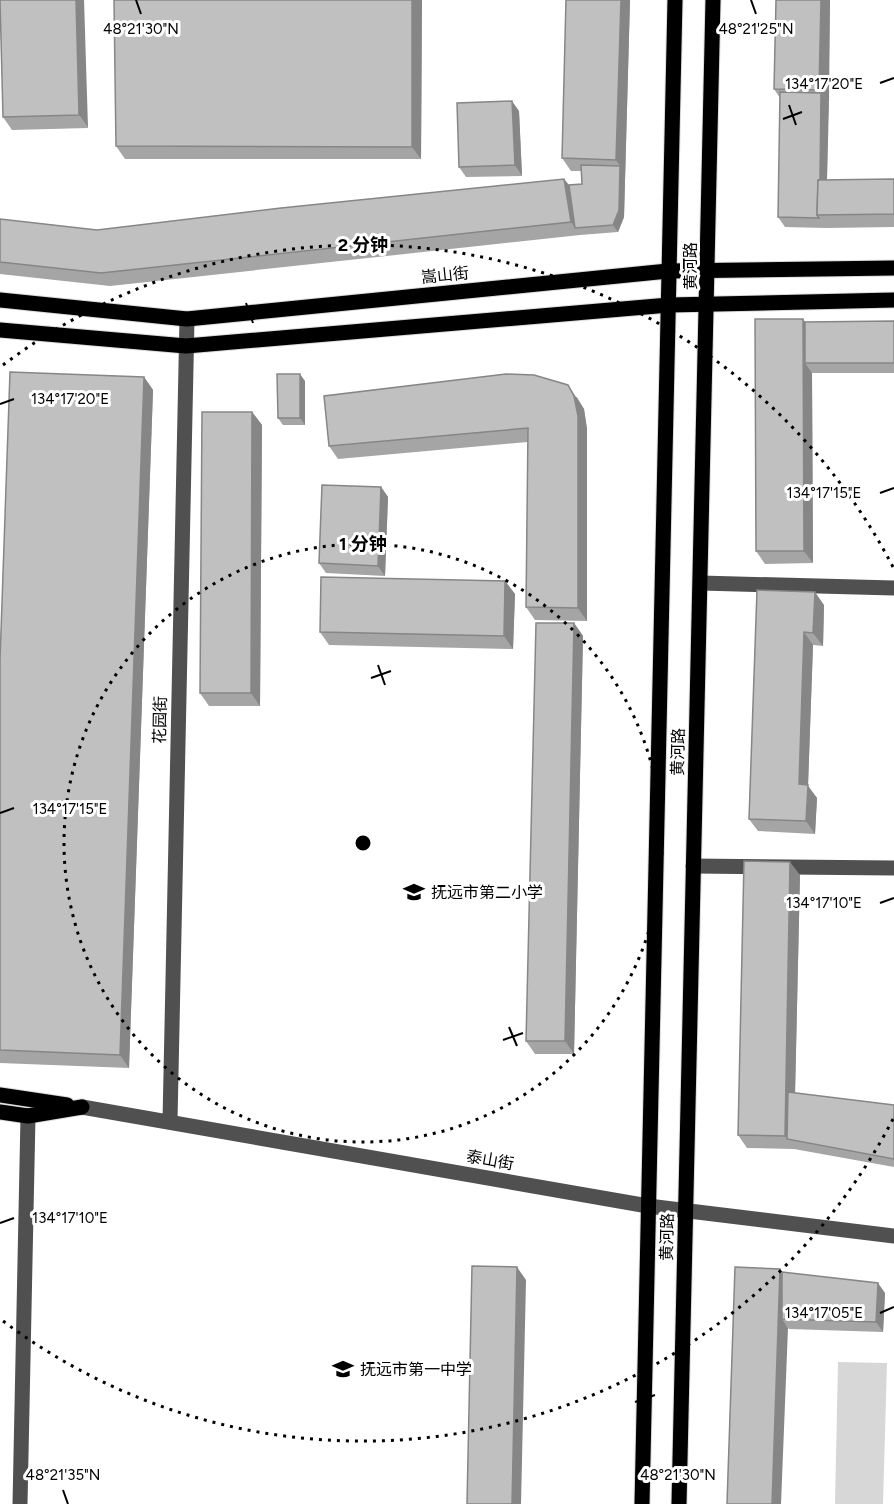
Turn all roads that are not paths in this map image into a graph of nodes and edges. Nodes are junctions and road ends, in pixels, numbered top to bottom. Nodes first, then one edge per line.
1 (675, 0) edge
2 (713, 0) edge
3 (894, 268) edge
4 (707, 270) junction
5 (668, 271) junction
6 (0, 300) edge
7 (894, 300) edge
8 (707, 304) junction
9 (669, 305) junction
10 (186, 319) junction
11 (0, 330) edge
12 (186, 346) junction
13 (700, 583) junction
14 (894, 588) edge
15 (693, 866) junction
16 (894, 868) edge
17 (0, 1095) edge
18 (82, 1107) junction
19 (0, 1113) edge
20 (28, 1116) junction
21 (170, 1121) junction
22 (648, 1206) junction
23 (686, 1211) junction
24 (894, 1236) edge
25 (20, 1504) edge
26 (642, 1504) edge
27 (679, 1504) edge

1 - 5 main road, 黄河路
2 - 4 main road, 黄河路
3 - 4 main road, 嵩山街
4 - 5 main road, 嵩山街
4 - 8 main road, 黄河路
5 - 9 main road, 黄河路
5 - 10 main road, 嵩山街
6 - 10 main road, 嵩山街
7 - 8 main road
8 - 9 main road
8 - 13 main road, 黄河路
9 - 12 main road
9 - 22 main road, 黄河路
10 - 12 street, 花园街
11 - 12 main road
12 - 21 street, 花园街
13 - 14 street
13 - 15 main road, 黄河路
15 - 16 street
15 - 23 main road, 黄河路
17 - 18 main road, 泰山街
18 - 20 main road, 泰山街
18 - 21 street, 泰山街
19 - 20 main road, 泰山街
20 - 25 street
21 - 22 street, 泰山街
22 - 23 street, 泰山街
22 - 26 main road, 黄河路
23 - 24 street, 泰山街
23 - 27 main road, 黄河路

